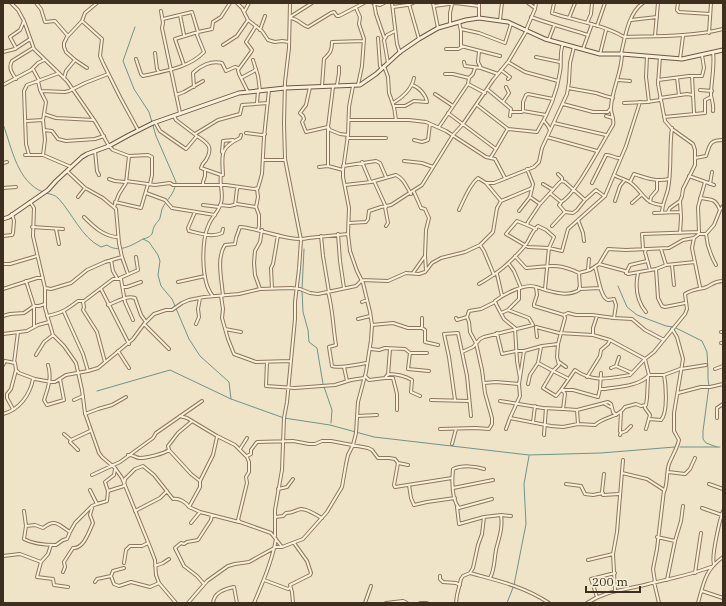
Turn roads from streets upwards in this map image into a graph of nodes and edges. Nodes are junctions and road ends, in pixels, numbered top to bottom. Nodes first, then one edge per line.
1 (12, 3) edge
2 (36, 3) edge
3 (97, 3) edge
4 (230, 3) edge
5 (237, 3) edge
6 (249, 3) edge
7 (290, 3) edge
8 (312, 3) edge
9 (364, 3) edge
10 (374, 3) edge
11 (384, 3) edge
12 (392, 3) edge
13 (413, 3) edge
14 (502, 3) edge
15 (528, 3) edge
16 (536, 3) edge
17 (554, 3) edge
18 (575, 3) edge
19 (592, 3) edge
20 (605, 3) edge
21 (643, 3) edge
22 (658, 3) edge
23 (678, 3) edge
24 (711, 3) edge
25 (409, 4) junction
26 (433, 4) edge
27 (452, 4) junction
28 (479, 5) edge
29 (393, 7) junction
30 (356, 8) junction
31 (535, 9) junction
32 (161, 11) dead end
33 (244, 12) junction
34 (710, 14) junction
35 (180, 15) junction
36 (265, 16) dead end
37 (531, 17) junction
38 (657, 17) junction
39 (290, 18) junction
40 (479, 18) junction
41 (569, 18) junction
42 (163, 19) junction
43 (248, 20) junction
44 (500, 20) junction
45 (631, 20) junction
46 (24, 21) junction
47 (82, 21) junction
48 (459, 22) junction
49 (511, 23) junction
50 (587, 23) junction
51 (592, 24) junction
52 (450, 25) junction
53 (256, 26) junction
54 (554, 26) junction
55 (597, 26) junction
56 (438, 28) junction
57 (461, 29) junction
58 (260, 30) junction
59 (526, 30) junction
60 (606, 30) junction
61 (723, 30) edge
62 (395, 31) junction
63 (198, 32) junction
64 (710, 33) junction
65 (588, 35) junction
66 (68, 36) junction
67 (183, 36) junction
68 (655, 36) junction
69 (683, 36) junction
70 (624, 37) junction
71 (378, 38) dead end
72 (384, 38) junction
73 (30, 39) junction
74 (419, 39) junction
75 (549, 40) junction
76 (364, 41) junction
77 (289, 42) junction
78 (564, 43) junction
79 (223, 45) dead end
80 (574, 46) junction
81 (462, 47) junction
82 (16, 48) junction
83 (33, 48) junction
84 (446, 49) dead end
85 (583, 49) junction
86 (723, 50) edge
87 (478, 51) junction
88 (3, 52) edge
89 (713, 52) junction
90 (155, 53) dead end
91 (400, 53) junction
92 (600, 54) junction
93 (621, 54) junction
94 (702, 55) junction
95 (500, 56) dead end
96 (647, 56) junction
97 (536, 57) dead end
98 (660, 57) junction
99 (136, 59) dead end
100 (680, 59) junction
101 (44, 60) junction
102 (75, 60) junction
103 (253, 60) dead end
104 (464, 62) dead end
105 (508, 62) junction
106 (561, 62) junction
107 (388, 63) junction
108 (183, 66) junction
109 (480, 66) junction
110 (87, 68) dead end
111 (238, 68) junction
112 (339, 68) dead end
113 (383, 68) junction
114 (476, 68) junction
115 (33, 69) junction
116 (256, 69) junction
117 (171, 70) junction
118 (501, 70) junction
119 (159, 72) junction
120 (59, 73) junction
121 (108, 73) junction
122 (445, 74) dead end
123 (498, 74) junction
124 (692, 76) junction
125 (64, 78) junction
126 (241, 78) junction
127 (414, 78) dead end
128 (469, 78) junction
129 (677, 78) junction
130 (16, 79) junction
131 (508, 79) dead end
132 (38, 80) junction
133 (618, 80) junction
134 (630, 80) dead end
135 (658, 80) junction
136 (203, 81) dead end
137 (558, 81) junction
138 (468, 84) junction
139 (3, 85) edge
140 (335, 85) junction
141 (358, 85) junction
142 (412, 85) junction
143 (322, 86) junction
144 (353, 86) junction
145 (194, 87) junction
146 (310, 87) junction
147 (506, 87) dead end
148 (285, 88) junction
149 (568, 88) junction
150 (487, 89) junction
151 (73, 90) junction
152 (269, 90) junction
153 (700, 90) dead end
154 (711, 90) junction
155 (41, 91) junction
156 (259, 91) junction
157 (248, 92) junction
158 (485, 93) junction
159 (435, 94) dead end
160 (176, 95) junction
161 (693, 95) junction
162 (679, 96) junction
163 (712, 97) junction
164 (613, 98) junction
165 (553, 99) junction
166 (660, 99) junction
167 (503, 102) junction
168 (640, 102) junction
169 (649, 102) junction
170 (268, 103) junction
171 (392, 103) junction
172 (624, 103) dead end
173 (256, 104) junction
174 (563, 104) junction
175 (477, 105) junction
176 (394, 106) junction
177 (453, 106) junction
178 (610, 108) junction
179 (713, 111) dead end
180 (512, 112) junction
181 (523, 112) junction
182 (448, 113) junction
183 (694, 113) junction
184 (44, 114) junction
185 (180, 114) junction
186 (546, 115) junction
187 (174, 116) junction
188 (510, 116) dead end
189 (606, 116) dead end
190 (664, 117) junction
191 (613, 118) junction
192 (43, 120) junction
193 (94, 120) junction
194 (349, 120) junction
195 (396, 120) junction
196 (26, 121) junction
197 (544, 121) junction
198 (153, 123) junction
199 (430, 124) junction
200 (463, 124) junction
201 (553, 124) junction
202 (548, 126) junction
203 (328, 127) junction
204 (439, 127) junction
205 (672, 128) junction
206 (508, 129) junction
207 (44, 130) junction
208 (138, 130) junction
209 (550, 131) junction
210 (246, 133) dead end
211 (265, 134) junction
212 (348, 134) junction
213 (196, 135) junction
214 (241, 135) dead end
215 (454, 135) junction
216 (606, 135) junction
217 (104, 136) junction
218 (547, 137) junction
219 (347, 138) junction
220 (386, 138) dead end
221 (233, 140) junction
222 (414, 140) dead end
223 (723, 140) edge
224 (109, 146) junction
225 (496, 149) junction
226 (95, 151) junction
227 (597, 151) junction
228 (222, 153) junction
229 (25, 155) dead end
230 (30, 155) junction
231 (43, 155) junction
232 (129, 156) junction
233 (491, 157) junction
234 (621, 158) junction
235 (695, 158) junction
236 (263, 160) junction
237 (285, 160) junction
238 (404, 161) dead end
239 (7, 162) dead end
240 (362, 162) junction
241 (3, 163) edge
242 (328, 166) junction
243 (343, 166) junction
244 (71, 167) junction
245 (319, 167) dead end
246 (433, 167) junction
247 (528, 169) junction
248 (343, 170) junction
249 (67, 171) junction
250 (205, 171) junction
251 (712, 172) dead end
252 (558, 174) dead end
253 (99, 175) dead end
254 (221, 176) junction
255 (614, 176) junction
256 (689, 176) junction
257 (386, 177) junction
258 (505, 178) junction
259 (109, 179) dead end
260 (669, 179) junction
261 (657, 180) junction
262 (374, 181) junction
263 (562, 181) junction
264 (624, 181) junction
265 (126, 182) junction
266 (370, 182) junction
267 (486, 182) junction
268 (630, 182) junction
269 (705, 182) junction
270 (592, 183) dead end
271 (710, 183) junction
272 (149, 184) junction
273 (543, 184) dead end
274 (203, 185) junction
275 (220, 185) junction
276 (345, 185) junction
277 (714, 185) dead end
278 (16, 187) dead end
279 (238, 187) junction
280 (3, 188) edge
281 (85, 188) junction
282 (257, 188) junction
283 (532, 188) junction
284 (574, 189) junction
285 (553, 190) junction
286 (414, 192) junction
287 (146, 193) junction
288 (411, 194) junction
289 (550, 194) junction
290 (641, 195) junction
291 (78, 196) dead end
292 (605, 196) junction
293 (530, 197) junction
294 (700, 198) junction
295 (585, 200) junction
296 (501, 201) junction
297 (615, 201) dead end
298 (680, 201) junction
299 (30, 202) junction
300 (115, 202) junction
301 (561, 202) junction
302 (650, 202) junction
303 (632, 203) dead end
304 (540, 204) junction
305 (203, 205) dead end
306 (235, 205) junction
307 (220, 206) junction
308 (662, 206) junction
309 (723, 206) edge
310 (256, 207) junction
311 (385, 207) junction
312 (114, 208) junction
313 (459, 210) dead end
314 (720, 210) junction
315 (519, 211) dead end
316 (195, 212) junction
317 (565, 212) junction
318 (654, 212) dead end
319 (668, 212) junction
320 (681, 212) junction
321 (662, 213) junction
322 (12, 214) junction
323 (215, 215) junction
324 (84, 217) dead end
325 (3, 219) edge
326 (578, 220) junction
327 (349, 223) junction
328 (527, 225) junction
329 (386, 226) dead end
330 (552, 226) dead end
331 (32, 227) junction
332 (536, 228) junction
333 (56, 229) junction
334 (63, 229) dead end
335 (223, 229) dead end
336 (258, 230) junction
337 (262, 230) junction
338 (680, 233) junction
339 (699, 233) junction
340 (338, 234) junction
341 (348, 234) junction
342 (706, 234) junction
343 (206, 235) junction
344 (278, 235) junction
345 (3, 236) edge
346 (321, 236) junction
347 (118, 237) junction
348 (694, 238) junction
349 (301, 240) junction
350 (584, 241) dead end
351 (59, 244) dead end
352 (480, 245) junction
353 (525, 246) junction
354 (549, 248) junction
355 (644, 249) junction
356 (661, 249) junction
357 (37, 256) junction
358 (426, 256) junction
359 (515, 256) junction
360 (136, 257) dead end
361 (122, 258) junction
362 (589, 259) dead end
363 (111, 260) junction
364 (647, 260) junction
365 (695, 262) junction
366 (3, 264) edge
367 (509, 264) junction
368 (599, 264) junction
369 (547, 265) junction
370 (666, 265) junction
371 (672, 265) junction
372 (716, 265) dead end
373 (595, 267) junction
374 (656, 269) junction
375 (426, 270) junction
376 (588, 270) junction
377 (650, 270) junction
378 (413, 273) junction
379 (579, 273) junction
380 (626, 273) junction
381 (638, 273) junction
382 (128, 274) junction
383 (495, 275) junction
384 (205, 276) junction
385 (42, 278) junction
386 (119, 278) junction
387 (362, 280) junction
388 (26, 281) junction
389 (723, 281) edge
390 (141, 282) dead end
391 (178, 282) dead end
392 (479, 284) dead end
393 (674, 285) dead end
394 (123, 287) junction
395 (536, 287) junction
396 (700, 287) junction
397 (45, 288) junction
398 (297, 288) junction
399 (344, 288) junction
400 (520, 288) junction
401 (579, 288) junction
402 (600, 288) junction
403 (3, 289) edge
404 (101, 289) junction
405 (260, 289) junction
406 (272, 289) junction
407 (545, 289) junction
408 (329, 292) junction
409 (214, 296) junction
410 (222, 296) junction
411 (502, 296) junction
412 (124, 298) junction
413 (200, 298) junction
414 (367, 300) junction
415 (495, 301) junction
416 (83, 302) junction
417 (362, 302) dead end
418 (686, 303) junction
419 (45, 304) junction
420 (108, 305) junction
421 (34, 306) junction
422 (508, 310) junction
423 (64, 312) junction
424 (646, 312) dead end
425 (501, 313) junction
426 (564, 315) junction
427 (3, 316) edge
428 (47, 316) junction
429 (370, 316) junction
430 (596, 316) junction
431 (467, 317) junction
432 (422, 318) dead end
433 (456, 318) dead end
434 (614, 318) junction
435 (358, 319) dead end
436 (133, 320) dead end
437 (49, 322) junction
438 (145, 323) junction
439 (196, 324) dead end
440 (372, 324) junction
441 (533, 325) junction
442 (34, 327) junction
443 (422, 328) junction
444 (515, 328) junction
445 (536, 328) junction
446 (225, 329) junction
447 (672, 329) junction
448 (18, 332) junction
449 (241, 332) dead end
450 (561, 332) junction
451 (498, 333) junction
452 (3, 334) edge
453 (53, 335) junction
454 (593, 335) junction
455 (537, 337) dead end
456 (610, 340) junction
457 (664, 340) junction
458 (476, 343) junction
459 (129, 344) junction
460 (558, 344) junction
461 (438, 345) dead end
462 (541, 347) junction
463 (169, 349) dead end
464 (371, 349) junction
465 (390, 349) junction
466 (118, 351) junction
467 (516, 351) junction
468 (524, 351) junction
469 (462, 352) junction
470 (410, 353) junction
471 (427, 353) dead end
472 (36, 354) dead end
473 (619, 357) dead end
474 (645, 359) junction
475 (291, 361) junction
476 (105, 362) junction
477 (267, 362) junction
478 (559, 362) junction
479 (14, 363) junction
480 (367, 363) junction
481 (538, 363) junction
482 (3, 365) edge
483 (48, 365) dead end
484 (706, 365) dead end
485 (616, 366) junction
486 (723, 366) edge
487 (344, 367) junction
488 (566, 367) dead end
489 (129, 368) dead end
490 (611, 368) dead end
491 (681, 368) junction
492 (715, 369) dead end
493 (16, 370) junction
494 (88, 371) junction
495 (429, 371) dead end
496 (553, 371) junction
497 (78, 373) junction
498 (601, 373) dead end
499 (632, 373) junction
500 (388, 374) junction
501 (664, 375) junction
502 (648, 376) junction
503 (364, 377) junction
504 (587, 377) junction
505 (387, 378) junction
506 (520, 378) junction
507 (568, 378) junction
508 (33, 379) junction
509 (60, 379) junction
510 (600, 380) junction
511 (50, 382) junction
512 (347, 382) junction
513 (484, 383) junction
514 (519, 384) junction
515 (528, 384) dead end
516 (723, 384) edge
517 (288, 387) junction
518 (600, 389) junction
519 (561, 390) junction
520 (678, 393) junction
521 (83, 396) junction
522 (126, 396) dead end
523 (420, 396) dead end
524 (74, 400) dead end
525 (431, 400) dead end
526 (455, 400) junction
527 (202, 401) dead end
528 (469, 401) junction
529 (500, 401) dead end
530 (518, 403) junction
531 (723, 404) edge
532 (646, 405) junction
533 (535, 406) junction
534 (546, 408) junction
535 (12, 409) junction
536 (563, 409) junction
537 (397, 410) dead end
538 (577, 410) junction
539 (621, 412) junction
540 (3, 414) edge
541 (86, 414) junction
542 (377, 415) dead end
543 (616, 415) junction
544 (180, 416) junction
545 (357, 416) junction
546 (471, 416) dead end
547 (510, 418) junction
548 (717, 418) dead end
549 (649, 419) junction
550 (192, 421) junction
551 (533, 422) junction
552 (578, 424) junction
553 (545, 425) junction
554 (631, 426) dead end
555 (440, 429) dead end
556 (456, 429) junction
557 (506, 429) dead end
558 (646, 429) dead end
559 (90, 431) junction
560 (64, 434) dead end
561 (544, 435) dead end
562 (217, 436) junction
563 (247, 438) dead end
564 (71, 440) junction
565 (284, 440) junction
566 (452, 444) dead end
567 (353, 445) junction
568 (240, 449) junction
569 (78, 450) dead end
570 (169, 450) junction
571 (128, 455) junction
572 (247, 457) junction
573 (695, 458) dead end
574 (623, 460) dead end
575 (398, 463) junction
576 (408, 465) dead end
577 (114, 467) junction
578 (484, 469) dead end
579 (668, 472) junction
580 (622, 473) junction
581 (604, 474) dead end
582 (92, 475) dead end
583 (452, 478) junction
584 (293, 479) dead end
585 (493, 480) dead end
586 (200, 481) junction
587 (125, 484) junction
588 (566, 484) dead end
589 (709, 484) dead end
590 (410, 485) junction
591 (454, 488) junction
592 (278, 489) junction
593 (723, 489) edge
594 (90, 490) dead end
595 (108, 491) junction
596 (167, 491) junction
597 (664, 492) junction
598 (602, 493) junction
599 (620, 494) junction
600 (454, 498) junction
601 (492, 499) dead end
602 (97, 504) junction
603 (92, 506) junction
604 (457, 506) junction
605 (683, 506) dead end
606 (189, 507) junction
607 (702, 508) dead end
608 (24, 511) dead end
609 (135, 511) junction
610 (723, 511) edge
611 (200, 512) junction
612 (212, 515) junction
613 (501, 515) junction
614 (722, 515) junction
615 (511, 516) dead end
616 (275, 517) junction
617 (322, 518) junction
618 (484, 518) junction
619 (240, 522) junction
620 (191, 524) dead end
621 (26, 526) junction
622 (70, 532) junction
623 (701, 533) dead end
624 (275, 536) junction
625 (658, 537) junction
626 (276, 540) junction
627 (675, 540) junction
628 (148, 543) junction
629 (294, 543) junction
630 (51, 545) junction
631 (276, 547) junction
632 (282, 547) junction
633 (613, 554) junction
634 (3, 556) edge
635 (723, 556) edge
636 (169, 559) dead end
637 (588, 560) dead end
638 (41, 562) junction
639 (124, 563) dead end
640 (714, 564) junction
641 (155, 566) junction
642 (711, 567) junction
643 (124, 568) dead end
644 (63, 572) dead end
645 (470, 573) junction
646 (615, 573) junction
647 (694, 573) junction
648 (111, 576) junction
649 (440, 576) dead end
650 (490, 578) junction
651 (264, 580) junction
652 (667, 580) junction
653 (95, 582) dead end
654 (654, 582) junction
655 (159, 583) junction
656 (204, 584) junction
657 (460, 585) junction
658 (371, 586) dead end
659 (68, 587) dead end
660 (290, 588) junction
661 (615, 590) junction
662 (702, 591) junction
663 (597, 597) junction
664 (723, 598) edge
665 (176, 603) edge
666 (188, 603) edge
667 (214, 603) edge
668 (237, 603) edge
669 (254, 603) edge
670 (293, 603) edge
671 (365, 603) edge
672 (386, 603) edge
673 (407, 603) edge
674 (420, 603) edge
675 (427, 603) edge
676 (456, 603) edge
677 (549, 603) edge
678 (587, 603) edge
679 (659, 603) edge
680 (698, 603) edge

1 - 46 street
2 - 66 street
3 - 47 street
4 - 63 street
5 - 33 street
6 - 33 street
7 - 39 street
8 - 39 street
9 - 30 street
10 - 11 street
10 - 72 street
12 - 29 street
13 - 25 street
14 - 44 street
15 - 31 street
16 - 31 street
17 - 41 street
18 - 41 street
19 - 50 street
20 - 55 street
21 - 45 street
22 - 38 street
23 - 34 street
24 - 34 street
25 - 29 street
25 - 74 street
26 - 27 street
26 - 56 street
27 - 28 street
27 - 52 street
28 - 40 street
29 - 62 street
30 - 39 street
30 - 76 street
31 - 37 street
32 - 42 street
33 - 43 street
34 - 64 street
35 - 42 street
35 - 63 street
35 - 67 street
36 - 58 street
37 - 54 street
37 - 59 street
38 - 45 street
38 - 68 street
39 - 77 street
40 - 44 street
40 - 48 street
41 - 50 street
42 - 117 street
43 - 53 street
43 - 79 street
44 - 49 street
45 - 70 street
46 - 73 street
46 - 82 street
47 - 66 street
47 - 121 street
48 - 52 street
48 - 57 street
49 - 57 street
49 - 59 street
50 - 51 street
51 - 55 street
51 - 65 street
52 - 56 street
53 - 58 street
53 - 111 street
54 - 65 street
54 - 75 street
55 - 60 street
56 - 74 street
57 - 81 street
58 - 77 street
59 - 75 street
59 - 105 street
60 - 70 street
60 - 92 street
61 - 64 street
62 - 72 street
62 - 91 street
63 - 67 street
63 - 108 street
64 - 69 street
65 - 85 street
66 - 102 street
67 - 108 street
68 - 69 street
68 - 70 street
69 - 100 street
70 - 93 street
71 - 113 street
72 - 107 street
73 - 82 street
73 - 83 street
74 - 91 street
75 - 78 street
76 - 141 street
76 - 143 street
77 - 148 street
78 - 80 street
78 - 106 street
80 - 85 street
80 - 149 street
81 - 84 street
81 - 87 street
82 - 88 street
83 - 101 street
83 - 130 street
85 - 92 street
86 - 89 street
87 - 95 street
87 - 109 street
89 - 94 street
89 - 154 street
90 - 119 street
91 - 107 street
92 - 93 street
93 - 96 street
93 - 133 street
94 - 100 street
94 - 124 street
96 - 98 street
96 - 169 street
97 - 106 street
98 - 100 street
98 - 135 street
99 - 119 street
101 - 115 street
101 - 120 street
102 - 110 street
102 - 125 street
103 - 116 street
104 - 114 street
105 - 118 street
105 - 137 street
106 - 137 street
107 - 113 street
108 - 117 street
109 - 114 street
109 - 123 street
111 - 126 street
111 - 145 street
112 - 140 street
113 - 141 street
113 - 171 street
114 - 128 street
115 - 130 street
115 - 132 street
116 - 126 street
116 - 156 street
117 - 119 street
117 - 160 street
118 - 123 street
118 - 131 street
120 - 125 street
120 - 132 street
121 - 151 street
121 - 208 street
122 - 128 street
123 - 150 street
124 - 129 street
124 - 161 street
125 - 151 street
126 - 157 street
127 - 142 street
128 - 138 street
129 - 135 street
129 - 162 street
130 - 139 street
132 - 155 street
132 - 196 street
133 - 134 street
133 - 164 street
135 - 166 street
136 - 145 street
137 - 165 street
138 - 158 street
138 - 177 street
140 - 143 street
140 - 144 street
140 - 203 street
141 - 144 street
142 - 171 street
142 - 176 street
143 - 146 street
144 - 194 street
145 - 160 street
146 - 148 street
146 - 203 street
147 - 167 street
148 - 152 street
148 - 237 street
149 - 164 street
149 - 174 street
150 - 158 street
150 - 167 street
151 - 155 street
151 - 193 street
152 - 156 street
152 - 170 street
153 - 154 street
154 - 163 street
155 - 184 street
156 - 157 street
156 - 173 street
157 - 185 street
158 - 175 street
159 - 177 street
160 - 185 street
161 - 162 street
161 - 183 street
162 - 166 street
163 - 179 street
163 - 183 street
164 - 178 street
165 - 181 street
165 - 186 street
166 - 169 street
166 - 190 street
167 - 180 street
168 - 169 street
168 - 172 street
168 - 234 street
170 - 173 street
170 - 211 street
171 - 176 street
173 - 213 street
174 - 178 street
174 - 201 street
175 - 200 street
175 - 206 street
176 - 195 street
177 - 182 street
178 - 191 street
180 - 181 street
180 - 188 street
181 - 186 street
182 - 200 street
182 - 204 street
183 - 190 street
184 - 192 street
184 - 193 street
185 - 187 street
186 - 197 street
187 - 198 street
187 - 213 street
189 - 191 street
190 - 205 street
191 - 216 street
192 - 196 street
192 - 207 street
193 - 217 street
194 - 195 street
194 - 212 street
195 - 199 street
196 - 230 street
197 - 202 street
197 - 206 street
198 - 208 street
198 - 213 street
199 - 204 street
199 - 222 street
200 - 215 street
200 - 225 street
201 - 202 street
201 - 209 street
201 - 216 street
202 - 209 street
203 - 212 street
203 - 242 street
204 - 215 street
205 - 235 street
205 - 260 street
206 - 225 street
207 - 217 street
207 - 231 street
208 - 224 street
209 - 218 street
210 - 211 street
211 - 236 street
212 - 219 street
213 - 250 street
214 - 221 street
215 - 233 street
215 - 246 street
216 - 227 street
217 - 224 street
218 - 227 street
218 - 247 street
219 - 220 street
219 - 243 street
221 - 228 street
221 - 228 street
223 - 235 street
224 - 226 street
224 - 232 street
225 - 233 street
226 - 244 street
226 - 253 street
227 - 284 street
228 - 254 street
229 - 230 street
230 - 231 street
231 - 244 street
232 - 265 street
232 - 272 street
233 - 258 street
234 - 255 street
234 - 270 street
235 - 256 street
236 - 237 street
236 - 282 street
237 - 349 street
238 - 246 street
239 - 241 street
240 - 243 street
240 - 257 street
240 - 266 street
242 - 245 street
242 - 248 street
243 - 248 street
244 - 249 street
246 - 286 street
247 - 258 street
247 - 283 street
248 - 276 street
249 - 281 street
249 - 299 street
250 - 254 street
250 - 274 street
251 - 271 street
252 - 263 street
254 - 275 street
255 - 264 street
255 - 292 street
256 - 269 street
256 - 298 street
257 - 262 street
257 - 288 street
258 - 267 street
259 - 265 street
260 - 261 street
260 - 308 street
261 - 268 street
261 - 302 street
262 - 266 street
262 - 311 street
263 - 284 street
263 - 285 street
264 - 268 street
264 - 297 street
265 - 272 street
265 - 300 street
266 - 276 street
267 - 296 street
267 - 313 street
268 - 290 street
269 - 271 street
269 - 294 street
271 - 277 street
272 - 274 street
272 - 287 street
273 - 285 street
274 - 275 street
275 - 279 street
275 - 307 street
276 - 327 street
278 - 280 street
279 - 282 street
279 - 306 street
281 - 291 street
281 - 312 street
282 - 310 street
283 - 293 street
283 - 296 street
284 - 295 street
284 - 301 street
285 - 289 street
286 - 288 street
286 - 358 street
287 - 300 street
287 - 316 street
288 - 311 street
289 - 301 street
289 - 304 street
290 - 302 street
290 - 303 street
292 - 295 street
292 - 326 street
293 - 304 street
293 - 315 street
294 - 314 street
294 - 339 street
295 - 317 street
296 - 352 street
298 - 319 street
298 - 320 street
299 - 322 street
299 - 331 street
300 - 312 street
301 - 317 street
302 - 308 street
304 - 328 street
305 - 307 street
306 - 307 street
306 - 310 street
307 - 323 street
308 - 321 street
309 - 314 street
310 - 336 street
311 - 327 street
311 - 329 street
312 - 347 street
314 - 342 street
316 - 323 street
316 - 343 street
317 - 330 street
318 - 321 street
319 - 320 street
319 - 321 street
320 - 338 street
322 - 325 street
322 - 345 street
323 - 343 street
324 - 347 street
326 - 350 street
326 - 354 street
327 - 341 street
328 - 332 street
328 - 353 street
331 - 333 street
331 - 357 street
332 - 353 street
332 - 354 street
333 - 334 street
333 - 351 street
335 - 343 street
336 - 337 street
336 - 410 street
337 - 344 street
337 - 405 street
338 - 339 street
338 - 355 street
339 - 342 street
339 - 348 street
340 - 341 street
340 - 346 street
340 - 399 street
341 - 387 street
342 - 372 street
343 - 384 street
344 - 349 street
344 - 406 street
346 - 349 street
346 - 408 street
347 - 361 street
348 - 356 street
348 - 365 street
349 - 398 street
352 - 375 street
352 - 383 street
353 - 354 street
353 - 359 street
354 - 369 street
355 - 356 street
355 - 364 street
355 - 368 street
356 - 370 street
357 - 366 street
357 - 385 street
358 - 375 street
358 - 378 street
359 - 367 street
359 - 369 street
360 - 382 street
361 - 363 street
361 - 382 street
362 - 376 street
363 - 386 street
363 - 397 street
364 - 377 street
364 - 380 street
365 - 371 street
365 - 396 street
367 - 383 street
367 - 400 street
368 - 373 street
368 - 380 street
369 - 379 street
369 - 407 street
370 - 371 street
370 - 374 street
371 - 393 street
373 - 376 street
373 - 402 street
374 - 377 street
374 - 418 street
375 - 378 street
376 - 379 street
377 - 381 street
378 - 387 street
379 - 401 street
380 - 381 street
381 - 424 street
382 - 386 street
383 - 392 street
383 - 411 street
384 - 391 street
384 - 409 street
385 - 388 street
385 - 397 street
386 - 394 street
386 - 404 street
387 - 399 street
387 - 414 street
388 - 403 street
388 - 421 street
389 - 396 street
390 - 394 street
394 - 412 street
395 - 400 street
395 - 407 street
395 - 426 street
396 - 418 street
397 - 419 street
398 - 406 street
398 - 408 street
398 - 475 street
399 - 408 street
400 - 411 street
400 - 422 street
401 - 402 street
401 - 407 street
402 - 434 street
404 - 416 street
404 - 420 street
405 - 406 street
405 - 410 street
408 - 487 street
409 - 410 street
409 - 413 street
410 - 446 street
411 - 415 street
412 - 420 street
412 - 436 street
412 - 438 street
413 - 438 street
413 - 439 street
414 - 417 street
414 - 429 street
415 - 425 street
415 - 431 street
416 - 423 street
416 - 476 street
418 - 447 street
419 - 421 street
419 - 428 street
420 - 459 street
421 - 427 street
421 - 442 street
422 - 425 street
422 - 441 street
423 - 428 street
423 - 494 street
425 - 444 street
426 - 430 street
426 - 450 street
428 - 437 street
429 - 435 street
429 - 440 street
430 - 434 street
430 - 454 street
431 - 433 street
431 - 458 street
432 - 443 street
434 - 457 street
437 - 442 street
437 - 453 street
438 - 459 street
438 - 463 street
440 - 443 street
440 - 464 street
441 - 444 street
441 - 445 street
442 - 448 street
443 - 461 street
444 - 451 street
444 - 467 street
445 - 450 street
445 - 455 street
446 - 449 street
446 - 477 street
447 - 457 street
447 - 491 street
448 - 452 street
448 - 479 street
450 - 454 street
450 - 460 street
451 - 458 street
451 - 467 street
453 - 472 street
453 - 497 street
454 - 456 street
456 - 474 street
456 - 504 street
457 - 474 street
458 - 469 street
458 - 513 street
459 - 466 street
460 - 462 street
460 - 478 street
462 - 468 street
462 - 481 street
464 - 465 street
464 - 480 street
465 - 470 street
465 - 500 street
466 - 476 street
466 - 489 street
467 - 468 street
467 - 506 street
468 - 506 street
469 - 526 street
469 - 528 street
470 - 471 street
470 - 495 street
473 - 485 street
474 - 499 street
474 - 502 street
475 - 477 street
475 - 517 street
476 - 494 street
477 - 517 street
478 - 488 street
478 - 496 street
479 - 482 street
479 - 493 street
480 - 487 street
480 - 503 street
481 - 496 street
481 - 515 street
483 - 511 street
484 - 491 street
485 - 490 street
485 - 499 street
486 - 492 street
487 - 512 street
491 - 501 street
491 - 520 street
493 - 508 street
493 - 535 street
494 - 497 street
496 - 507 street
496 - 519 street
497 - 509 street
497 - 521 street
498 - 510 street
499 - 510 street
500 - 505 street
500 - 523 street
501 - 502 street
501 - 549 street
502 - 518 street
502 - 532 street
503 - 505 street
503 - 512 street
503 - 545 street
504 - 507 street
504 - 510 street
505 - 537 street
506 - 514 street
507 - 519 street
508 - 511 street
508 - 535 street
509 - 511 street
509 - 511 street
510 - 518 street
512 - 517 street
513 - 514 street
513 - 556 street
514 - 530 street
516 - 520 street
517 - 565 street
518 - 519 street
519 - 536 street
520 - 579 street
521 - 524 street
521 - 541 street
522 - 541 street
525 - 526 street
526 - 528 street
527 - 544 street
528 - 546 street
529 - 530 street
530 - 533 street
530 - 547 street
531 - 548 street
532 - 539 street
532 - 549 street
533 - 534 street
533 - 551 street
534 - 536 street
534 - 553 street
535 - 540 street
536 - 538 street
538 - 543 street
538 - 552 street
539 - 543 street
539 - 554 street
541 - 559 street
542 - 545 street
543 - 552 street
544 - 550 street
544 - 571 street
545 - 567 street
547 - 551 street
547 - 557 street
549 - 558 street
550 - 562 street
550 - 570 street
551 - 553 street
552 - 553 street
553 - 561 street
555 - 556 street
556 - 566 street
559 - 564 street
559 - 577 street
560 - 564 street
562 - 568 street
562 - 586 street
563 - 568 street
564 - 569 street
565 - 567 street
565 - 572 street
565 - 592 street
567 - 575 street
567 - 617 street
568 - 572 street
570 - 571 street
570 - 586 street
571 - 577 street
572 - 619 street
573 - 579 street
574 - 580 street
575 - 576 street
575 - 590 street
577 - 582 street
577 - 587 street
577 - 595 street
578 - 583 street
579 - 597 street
580 - 597 street
580 - 599 street
581 - 598 street
583 - 590 street
583 - 591 street
584 - 592 street
585 - 591 street
586 - 606 street
587 - 595 street
587 - 596 street
587 - 609 street
588 - 598 street
589 - 593 street
590 - 600 street
591 - 600 street
592 - 616 street
594 - 602 street
595 - 602 street
596 - 606 street
596 - 609 street
597 - 625 street
598 - 599 street
599 - 633 street
600 - 604 street
601 - 604 street
602 - 603 street
603 - 622 street
603 - 644 street
604 - 618 street
605 - 627 street
606 - 611 street
607 - 614 street
608 - 621 street
609 - 628 street
610 - 614 street
611 - 612 street
611 - 620 street
612 - 619 street
612 - 656 street
613 - 615 street
613 - 618 street
613 - 650 street
614 - 640 street
616 - 617 street
616 - 624 street
617 - 629 street
618 - 645 street
619 - 624 street
621 - 622 street
621 - 630 street
622 - 630 street
623 - 647 street
624 - 626 street
625 - 627 street
625 - 654 street
626 - 631 street
626 - 632 street
627 - 652 street
628 - 639 street
628 - 641 street
629 - 632 street
629 - 660 street
630 - 638 street
631 - 632 street
631 - 651 street
631 - 656 street
633 - 637 street
633 - 646 street
634 - 638 street
635 - 640 street
636 - 641 street
638 - 659 street
640 - 642 street
641 - 655 street
642 - 647 street
642 - 662 street
643 - 648 street
645 - 650 street
645 - 657 street
646 - 661 street
646 - 663 street
647 - 652 street
648 - 653 street
648 - 655 street
649 - 657 street
650 - 677 street
651 - 660 street
651 - 669 street
652 - 654 street
654 - 661 street
654 - 679 street
655 - 665 street
656 - 666 street
657 - 676 street
658 - 671 street
660 - 670 street
661 - 663 street
662 - 664 street
662 - 680 street
663 - 678 street
667 - 668 street
672 - 673 street
674 - 675 street

